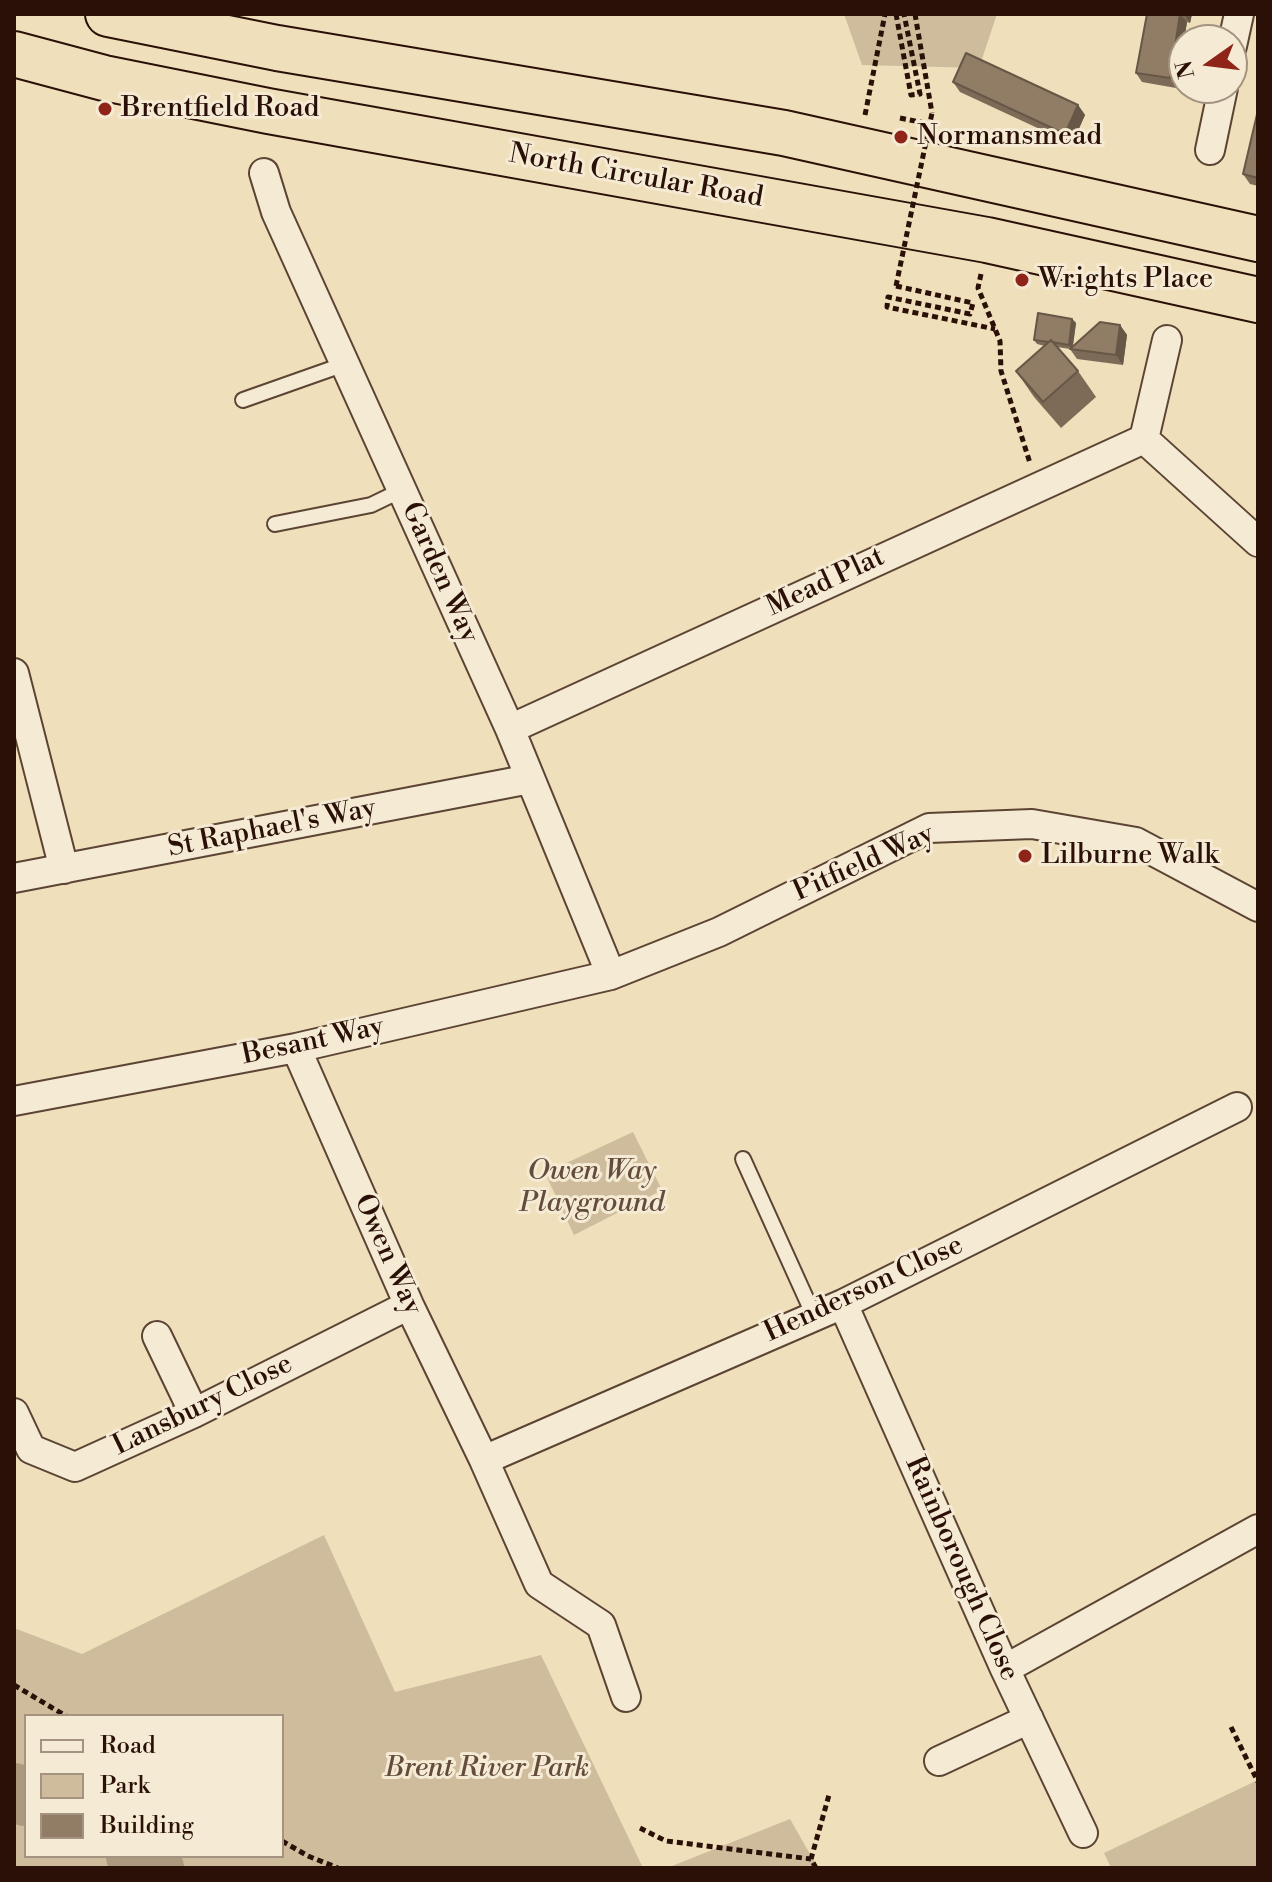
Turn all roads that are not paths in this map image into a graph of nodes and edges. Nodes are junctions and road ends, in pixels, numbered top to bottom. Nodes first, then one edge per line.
1 (108, 14) edge
2 (14, 54) edge
3 (1220, 104) edge
4 (1210, 150) dead end
5 (264, 173) dead end
6 (1258, 239) edge
7 (1258, 300) edge
8 (1167, 340) dead end
9 (345, 364) junction
10 (243, 400) dead end
11 (1144, 439) junction
12 (402, 490) junction
13 (275, 524) dead end
14 (1258, 542) edge
15 (14, 673) edge
16 (510, 729) junction
17 (530, 779) junction
18 (64, 869) junction
19 (14, 878) edge
20 (1258, 907) edge
21 (611, 975) junction
22 (296, 1048) junction
23 (14, 1101) edge
24 (1237, 1107) dead end
25 (743, 1159) dead end
26 (843, 1304) junction
27 (409, 1305) junction
28 (814, 1316) junction
29 (157, 1336) dead end
30 (14, 1413) edge
31 (194, 1413) junction
32 (484, 1460) junction
33 (1258, 1529) edge
34 (1005, 1669) junction
35 (626, 1697) dead end
36 (1029, 1719) junction
37 (939, 1761) dead end
38 (1083, 1833) dead end

1 - 6 highway
2 - 7 highway, North Circular Road
3 - 4 street
5 - 9 street, Garden Way
8 - 11 street
9 - 10 lane
9 - 12 street, Garden Way
11 - 14 street
11 - 16 street, Mead Plat
12 - 13 lane
12 - 16 street, Garden Way
15 - 18 street
16 - 17 street, Garden Way
17 - 18 street, St Raphael's Way
17 - 21 street, Garden Way
18 - 19 street, St Raphael's Way
20 - 21 street, Pitfield Way
21 - 22 street, Besant Way
22 - 23 street, Besant Way
22 - 27 street, Owen Way
24 - 26 street, Henderson Close
25 - 28 lane
26 - 28 street, Henderson Close
26 - 34 street, Rainborough Close
27 - 31 street, Lansbury Close
27 - 32 street, Owen Way
28 - 32 street, Henderson Close
29 - 31 street
30 - 31 street, Lansbury Close
32 - 35 street, Owen Way
33 - 34 street
34 - 36 street, Rainborough Close
36 - 37 street
36 - 38 street, Rainborough Close

